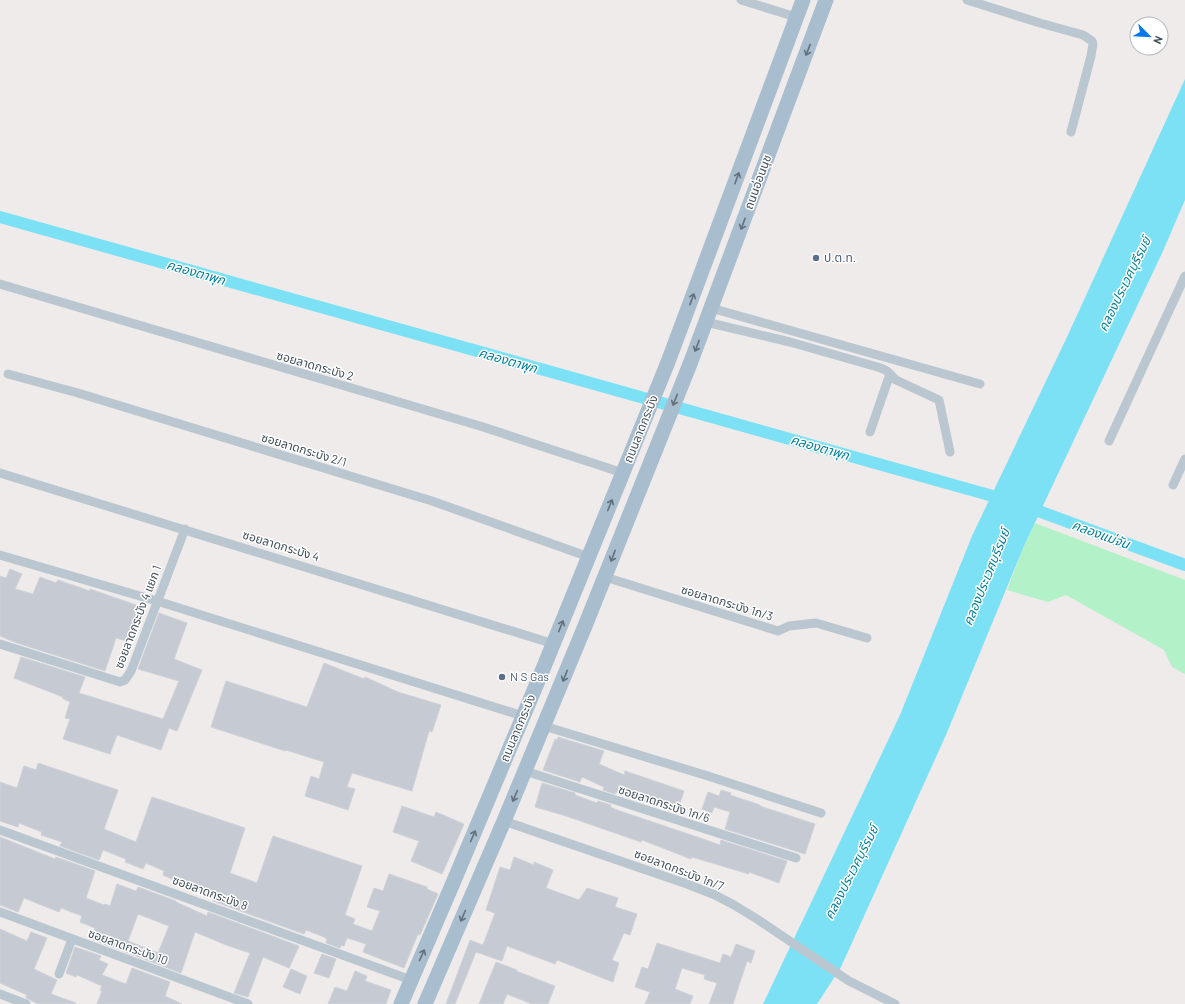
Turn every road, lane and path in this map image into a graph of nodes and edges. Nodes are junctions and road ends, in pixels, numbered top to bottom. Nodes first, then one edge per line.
1 (742, 0) edge
2 (803, 0) edge
3 (826, 0) edge
4 (967, 0) edge
5 (796, 17) junction
6 (817, 25) junction
7 (1071, 132) dead end
8 (1184, 281) edge
9 (0, 284) edge
10 (709, 315) junction
11 (668, 362) joint
12 (690, 364) joint
13 (8, 374) dead end
14 (890, 374) junction
15 (980, 384) dead end
16 (870, 432) dead end
17 (1109, 440) dead end
18 (950, 452) dead end
19 (1185, 459) edge
20 (623, 472) junction
21 (0, 473) edge
22 (1173, 485) dead end
23 (185, 529) junction
24 (0, 555) edge
25 (589, 557) junction
26 (605, 577) junction
27 (157, 602) junction
28 (867, 638) dead end
29 (0, 644) edge
30 (554, 644) junction
31 (523, 716) junction
32 (544, 726) junction
33 (525, 771) junction
34 (821, 813) dead end
35 (504, 821) junction
36 (0, 830) edge
37 (796, 858) dead end
38 (0, 912) edge
39 (72, 939) junction
40 (59, 974) dead end
41 (411, 980) junction
42 (0, 994) edge
43 (26, 1004) edge
44 (248, 1004) edge
45 (400, 1004) edge
46 (425, 1004) edge
47 (895, 1004) edge

1 - 5 street
2 - 5 main road, ถนนอ่อนนุช
3 - 6 main road, ถนนอ่อนนุช
4 - 7 street
5 - 6 main road
11 -> 5 main road, ถนนอ่อนนุช
6 -> 10 main road, ถนนอ่อนนุช
8 - 17 street
9 - 20 street, ซอยลาดกระบัง 2
10 -> 12 main road, ถนนอ่อนนุช
10 - 14 street
10 - 15 street
11 - 20 main road, ถนนลาดกระบัง
12 -> 26 main road, ถนนลาดกระบัง
13 - 25 street, ซอยลาดกระบัง 2/1
14 - 16 street
14 - 18 street
19 - 22 street
25 -> 20 main road, ถนนลาดกระบัง
21 - 23 street, ซอยลาดกระบัง 4
23 - 27 street, ซอยลาดกระบัง 4 แยก 1
23 - 30 street, ซอยลาดกระบัง 4
24 - 27 street
30 -> 25 main road, ถนนลาดกระบัง
26 - 28 street, ซอยลาดกระบัง 1ก/3
26 -> 32 main road, ถนนลาดกระบัง
27 - 29 street, ซอยลาดกระบัง 4 แยก 1
27 - 31 street
30 - 31 main road, ถนนลาดกระบัง
41 -> 31 main road, ถนนลาดกระบัง
32 - 33 main road, ถนนลาดกระบัง
32 - 34 street
33 -> 35 main road, ถนนลาดกระบัง
33 - 37 street, ซอยลาดกระบัง 1ก/6
35 -> 46 main road, ถนนลาดกระบัง
35 - 47 street, ซอยลาดกระบัง 1ก/7
36 - 41 street, ซอยลาดกระบัง 8
38 - 39 street, ซอยลาดกระบัง 10
39 - 40 street
39 - 44 street, ซอยลาดกระบัง 10
41 - 45 main road, ถนนลาดกระบัง
42 - 43 street

